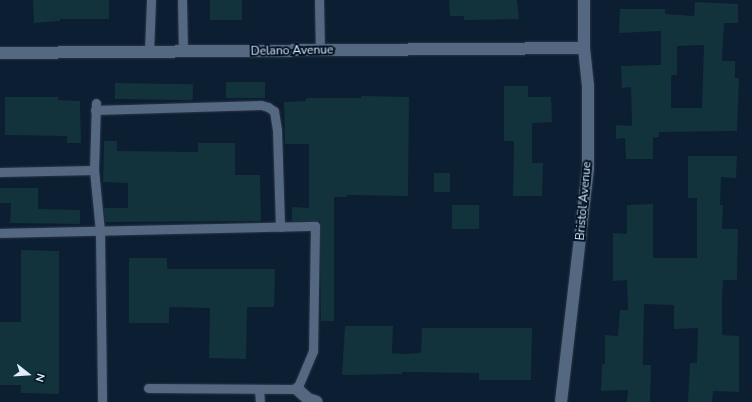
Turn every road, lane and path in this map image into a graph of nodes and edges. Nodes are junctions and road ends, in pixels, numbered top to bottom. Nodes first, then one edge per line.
1 (151, 0) edge
2 (182, 0) edge
3 (319, 0) edge
4 (584, 0) edge
5 (584, 48) junction
6 (320, 50) junction
7 (149, 52) junction
8 (183, 52) junction
9 (0, 53) edge
10 (94, 170) junction
11 (0, 172) edge
12 (280, 227) junction
13 (100, 231) junction
14 (0, 233) edge
15 (148, 388) dead end
16 (259, 389) junction
17 (297, 389) junction
18 (102, 402) edge
19 (260, 402) edge
20 (317, 402) edge
21 (561, 402) edge

1 - 7 lane
2 - 8 lane
3 - 6 lane
4 - 5 street, Bristol Avenue
5 - 6 street, Delano Avenue
5 - 21 street, Bristol Avenue
6 - 8 street, Delano Avenue
7 - 8 street, Delano Avenue
7 - 9 street, Delano Avenue
10 - 11 lane
10 - 12 lane
10 - 13 lane
12 - 13 lane
12 - 17 lane
13 - 14 lane
13 - 18 lane
15 - 16 lane
16 - 17 lane
16 - 19 lane
17 - 20 street

